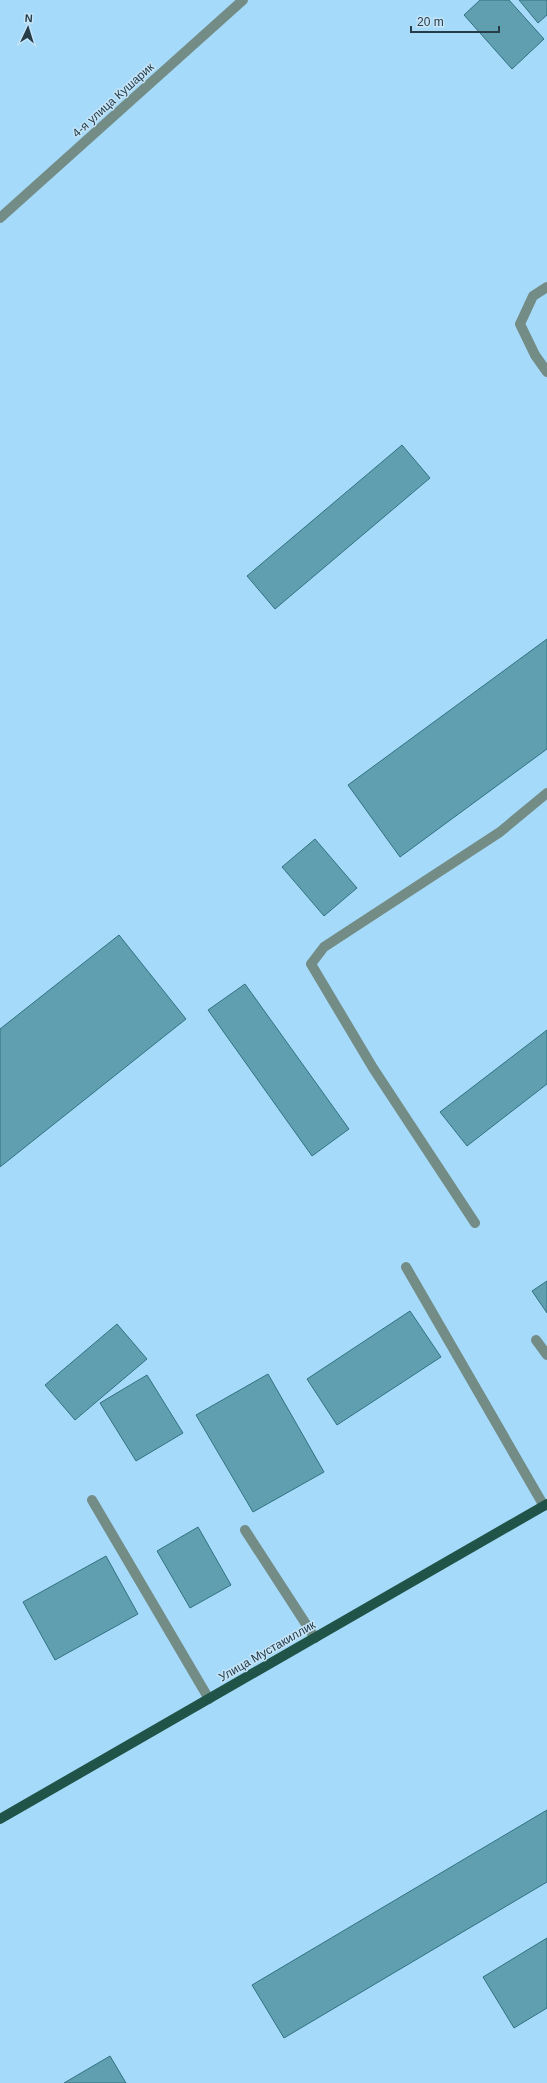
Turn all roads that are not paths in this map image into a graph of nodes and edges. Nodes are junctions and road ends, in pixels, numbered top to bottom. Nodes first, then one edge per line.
1 (243, 0) edge
2 (0, 218) edge
3 (547, 287) edge
4 (547, 372) edge
5 (547, 793) edge
6 (475, 1223) dead end
7 (406, 1267) dead end
8 (536, 1340) dead end
9 (547, 1355) edge
10 (92, 1500) dead end
11 (546, 1505) edge
12 (245, 1530) dead end
13 (315, 1638) junction
14 (209, 1699) junction
15 (0, 1819) edge

1 - 2 street, 4-я улица Кушарик
3 - 4 street
5 - 6 street
7 - 11 street
8 - 9 street
10 - 14 street
11 - 13 main road, Улица Мустакиллик
12 - 13 street
13 - 14 main road, Улица Мустакиллик
14 - 15 main road, Улица Мустакиллик

